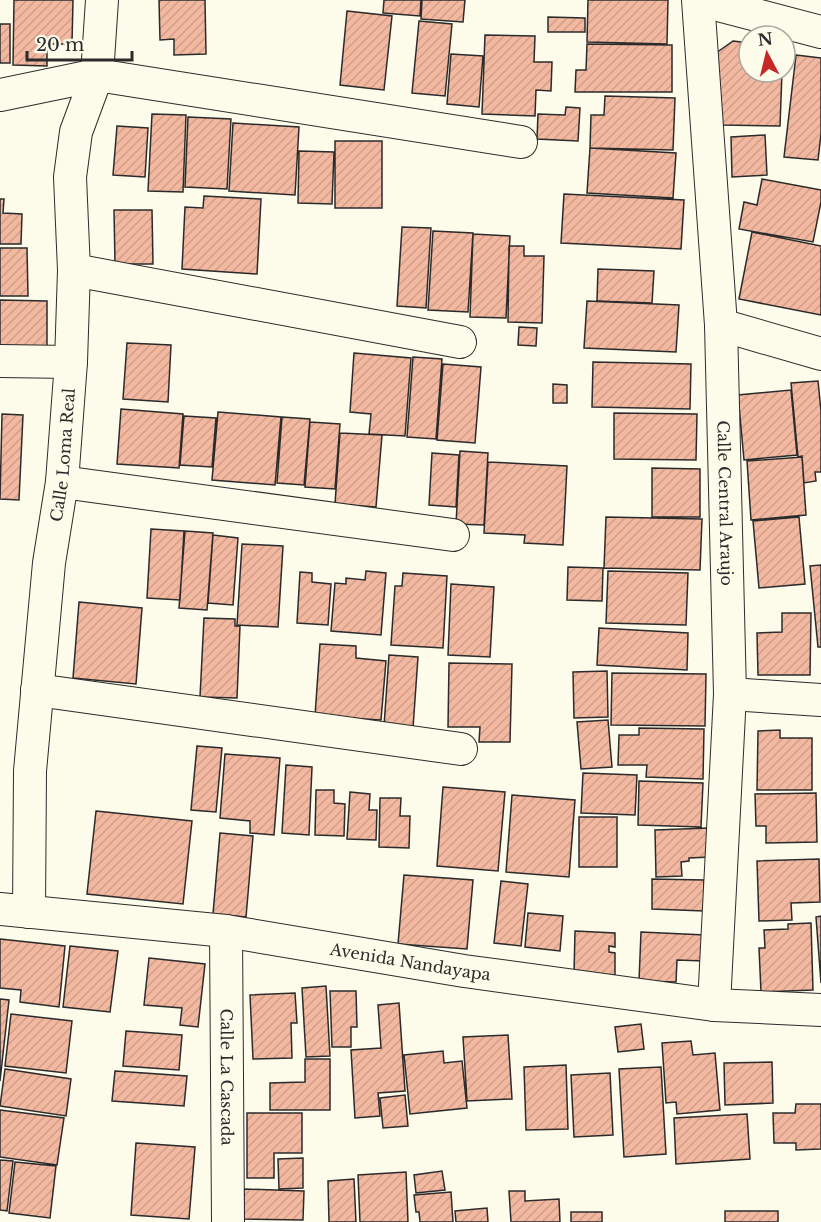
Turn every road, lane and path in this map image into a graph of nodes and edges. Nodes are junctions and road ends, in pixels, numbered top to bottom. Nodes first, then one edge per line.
1 (102, 0) edge
2 (699, 0) edge
3 (821, 33) edge
4 (97, 75) junction
5 (0, 95) edge
6 (521, 142) dead end
7 (74, 270) junction
8 (721, 326) junction
9 (460, 342) dead end
10 (821, 354) edge
11 (0, 361) edge
12 (71, 362) junction
13 (62, 482) junction
14 (453, 535) dead end
15 (37, 690) junction
16 (730, 694) junction
17 (821, 700) edge
18 (461, 749) dead end
19 (14, 910) edge
20 (225, 931) junction
21 (714, 1005) junction
22 (821, 1010) edge
23 (228, 1222) edge

1 - 4 street, Calle Loma Real
2 - 3 street
2 - 8 street, Calle Central Araujo
4 - 5 street
4 - 6 street
4 - 7 street, Calle Loma Real
7 - 9 street
7 - 12 street, Calle Loma Real
8 - 10 street
8 - 16 street, Calle Central Araujo
11 - 12 street
12 - 13 street, Calle Loma Real
13 - 14 street
13 - 15 street, Calle Loma Real
15 - 18 street
15 - 19 street, Calle Loma Real
16 - 17 street
16 - 21 street, Calle Central Araujo
19 - 20 street, Avenida Nandayapa
20 - 21 street, Avenida Nandayapa
20 - 23 street, Calle La Cascada
21 - 22 street, Avenida Nandayapa

